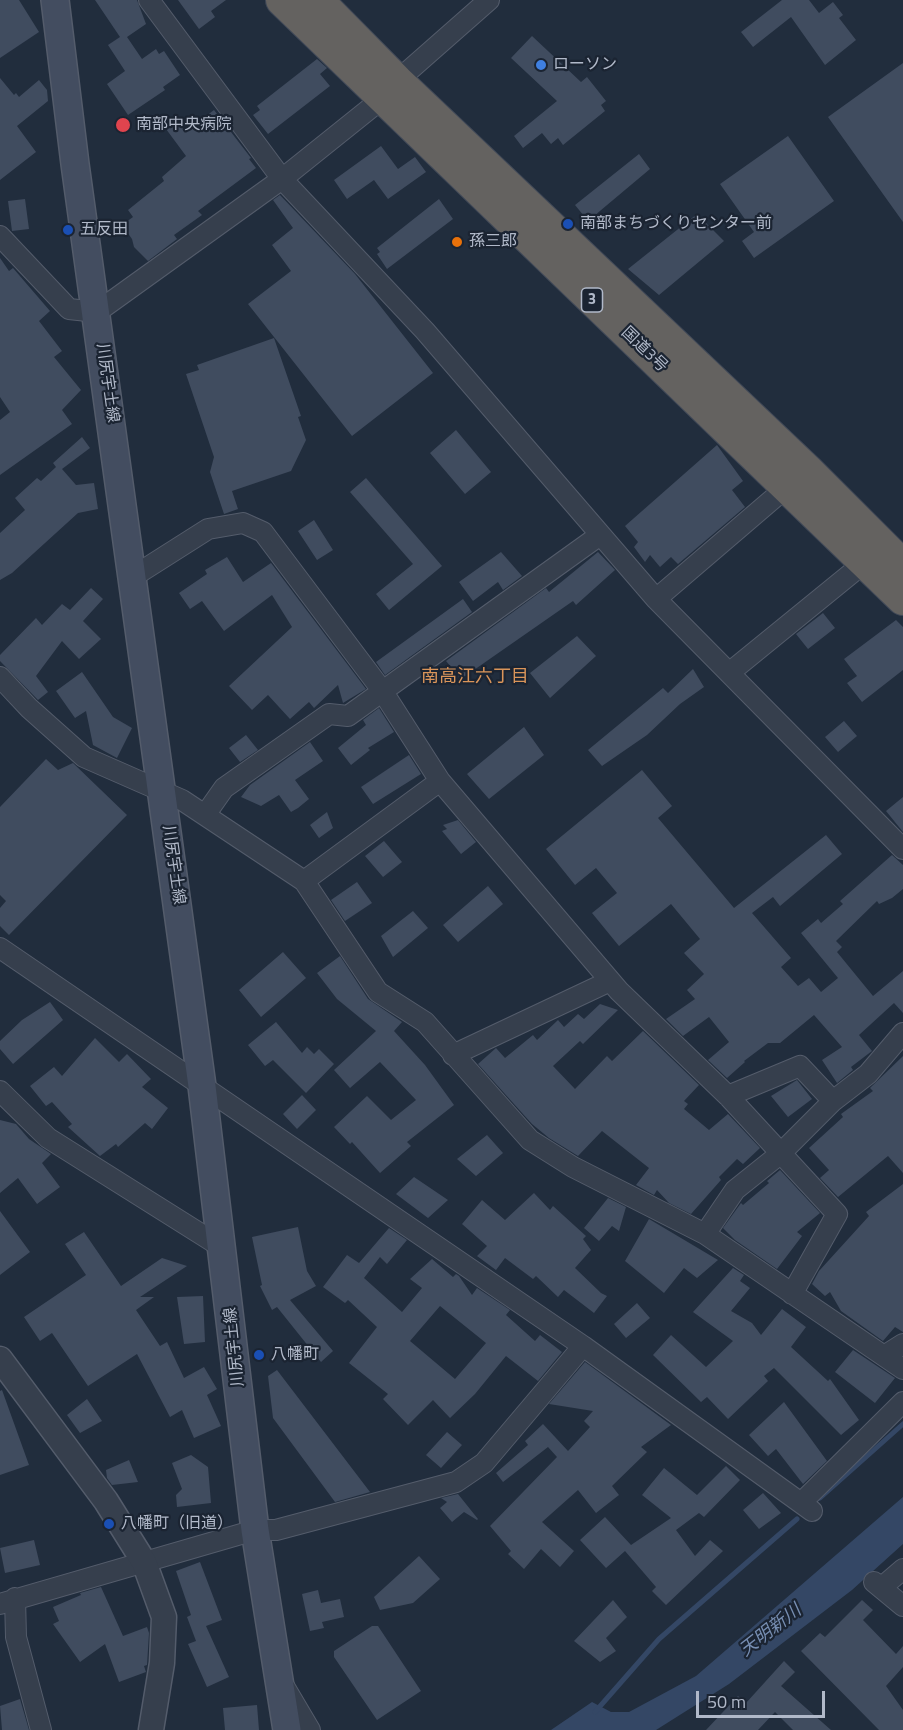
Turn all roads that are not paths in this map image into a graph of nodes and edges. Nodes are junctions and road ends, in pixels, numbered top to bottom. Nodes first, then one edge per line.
1 (55, 0) edge
2 (149, 0) edge
3 (282, 0) edge
4 (317, 0) edge
5 (489, 0) edge
6 (390, 90) junction
7 (282, 179) junction
8 (2, 240) edge
9 (97, 312) junction
10 (796, 479) junction
11 (600, 535) junction
12 (864, 562) junction
13 (903, 566) edge
14 (134, 576) junction
15 (656, 599) junction
16 (903, 599) edge
17 (729, 674) junction
18 (0, 677) edge
19 (381, 690) junction
20 (440, 781) junction
21 (163, 790) junction
22 (205, 815) junction
23 (903, 849) edge
24 (304, 881) junction
25 (0, 948) edge
26 (610, 981) junction
27 (903, 1033) edge
28 (453, 1055) junction
29 (202, 1086) junction
30 (0, 1091) edge
31 (728, 1096) junction
32 (833, 1101) junction
33 (780, 1154) junction
34 (705, 1234) junction
35 (223, 1248) junction
36 (792, 1294) junction
37 (903, 1344) edge
38 (583, 1346) junction
39 (884, 1356) junction
40 (0, 1359) edge
41 (903, 1369) edge
42 (903, 1402) edge
43 (255, 1530) junction
44 (144, 1562) junction
45 (903, 1569) edge
46 (8, 1601) edge
47 (903, 1606) edge
48 (279, 1678) junction
49 (41, 1730) edge
50 (151, 1730) edge
51 (287, 1730) edge
52 (310, 1730) edge

1 - 9 main road, 川尻宇土線
2 - 7 street
3 - 6 highway, 国道3号 / 3
4 - 6 highway, 国道3号 / 3
5 - 6 street
6 - 7 street
6 - 10 highway, 国道3号 / 3
7 - 9 street
7 - 11 street
8 - 9 street
9 - 14 main road, 川尻宇土線
10 - 12 highway, 国道3号 / 3
10 - 13 highway, 国道3号 / 3
10 - 15 street
11 - 15 street
11 - 19 street
12 - 16 highway, 国道3号 / 3
12 - 17 street
14 - 19 street
14 - 21 main road, 川尻宇土線
15 - 17 street
17 - 23 street
18 - 21 street
19 - 20 street
19 - 22 street
20 - 24 street
20 - 26 street
21 - 22 street
21 - 29 main road, 川尻宇土線
22 - 24 street
24 - 28 street
25 - 29 street
26 - 28 street
26 - 31 street
27 - 32 street
28 - 34 street
29 - 35 main road, 川尻宇土線
29 - 38 street
30 - 35 street
31 - 32 street
31 - 33 street
32 - 33 street
33 - 34 street
33 - 36 street
34 - 36 street
35 - 43 main road, 川尻宇土線
36 - 39 street
37 - 39 street
38 - 42 street
38 - 43 street
39 - 41 street
40 - 44 street
43 - 44 street
43 - 48 main road, 川尻宇土線
44 - 46 street
44 - 50 street
45 - 47 street
46 - 49 street
48 - 51 main road, 川尻宇土線
48 - 52 street

